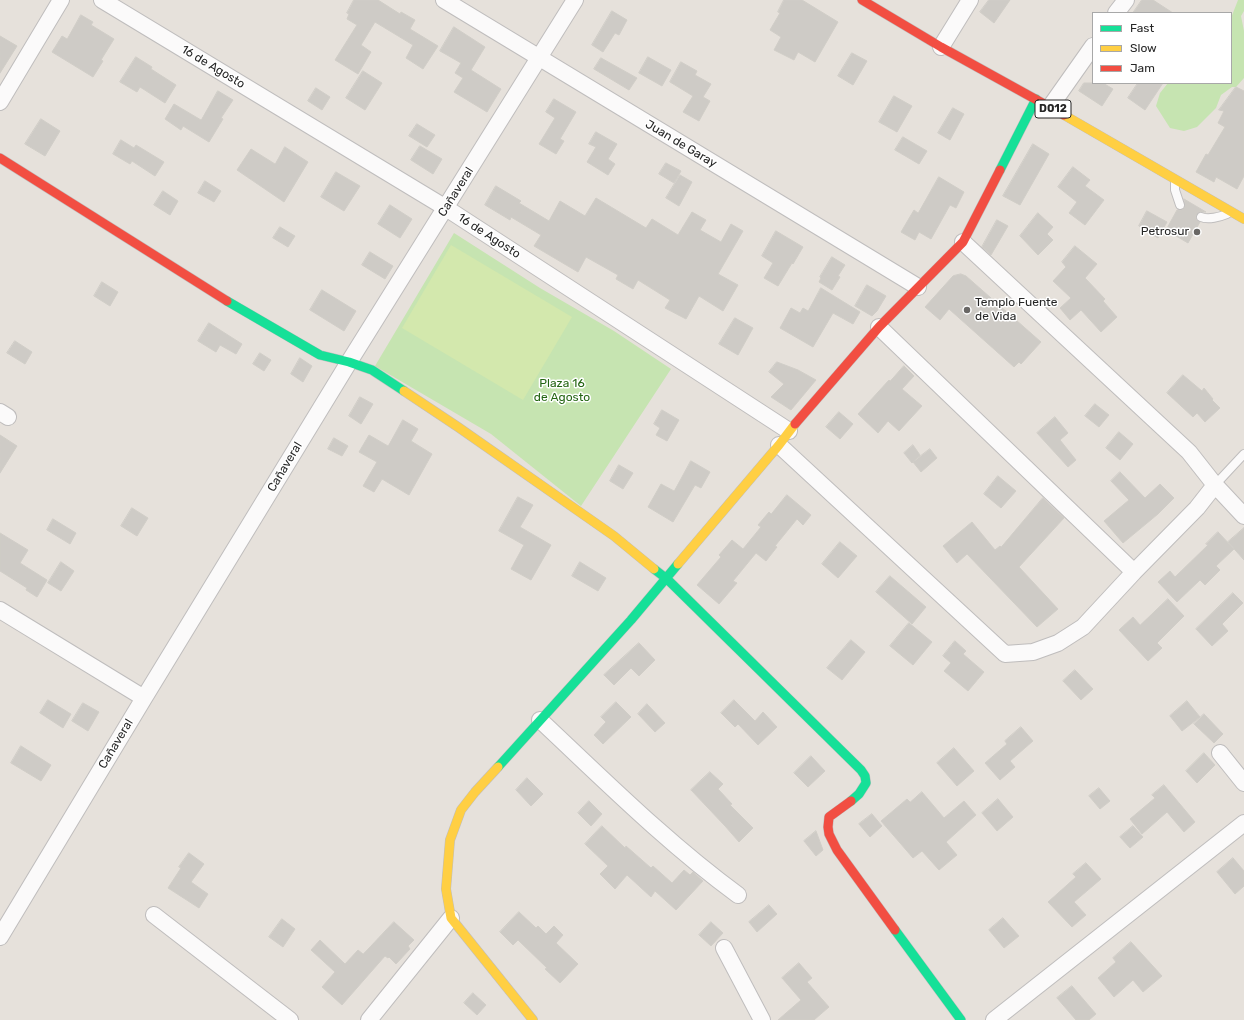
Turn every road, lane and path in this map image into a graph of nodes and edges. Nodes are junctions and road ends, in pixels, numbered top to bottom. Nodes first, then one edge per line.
1 (61, 0) edge
2 (102, 0) edge
3 (444, 0) edge
4 (575, 0) edge
5 (862, 0) edge
6 (970, 0) edge
7 (1126, 0) edge
8 (1117, 12) edge
9 (941, 47) junction
10 (1092, 47) edge
11 (539, 58) junction
12 (0, 102) edge
13 (1043, 103) junction
14 (0, 158) edge
15 (1175, 180) junction
16 (1180, 205) dead end
17 (446, 208) junction
18 (1233, 212) junction
19 (1201, 216) dead end
20 (1244, 218) edge
21 (963, 242) junction
22 (918, 287) junction
23 (879, 327) junction
24 (350, 362) junction
25 (789, 431) junction
26 (779, 445) junction
27 (1244, 454) edge
28 (1215, 485) junction
29 (1244, 516) edge
30 (1134, 572) junction
31 (667, 579) junction
32 (0, 610) edge
33 (144, 698) junction
34 (540, 720) junction
35 (1220, 753) dead end
36 (1244, 783) edge
37 (1244, 823) edge
38 (738, 895) dead end
39 (154, 915) dead end
40 (451, 918) junction
41 (0, 937) edge
42 (724, 948) dead end
43 (290, 1020) edge
44 (369, 1020) edge
45 (533, 1020) edge
46 (762, 1020) edge
47 (961, 1020) edge
48 (994, 1020) edge

1 - 12 street
2 - 17 street, 16 de Agosto
3 - 11 street, Juan de Garay
4 - 11 street, Cañaveral
5 - 9 street, D012
6 - 9 street
7 - 8 street
9 - 13 street, D012
10 - 13 street
11 - 17 street, Cañaveral
11 - 22 street, Juan de Garay
13 - 15 street, D012
13 - 21 street
14 - 24 street
15 - 16 lane
15 - 18 street, D012
17 - 24 street, Cañaveral
17 - 25 street, 16 de Agosto
18 - 19 lane
18 - 20 street, D012
21 - 22 street
21 - 28 street
22 - 23 street
23 - 25 street
23 - 30 street
24 - 31 street
24 - 33 street, Cañaveral
25 - 26 street
26 - 30 street
26 - 31 street
27 - 28 lane
28 - 29 street
28 - 30 street
31 - 34 street
31 - 47 street
32 - 33 street
33 - 41 street, Cañaveral
34 - 38 street
34 - 40 street
35 - 36 street
37 - 48 street
39 - 43 street
40 - 44 street
40 - 45 street
42 - 46 street

